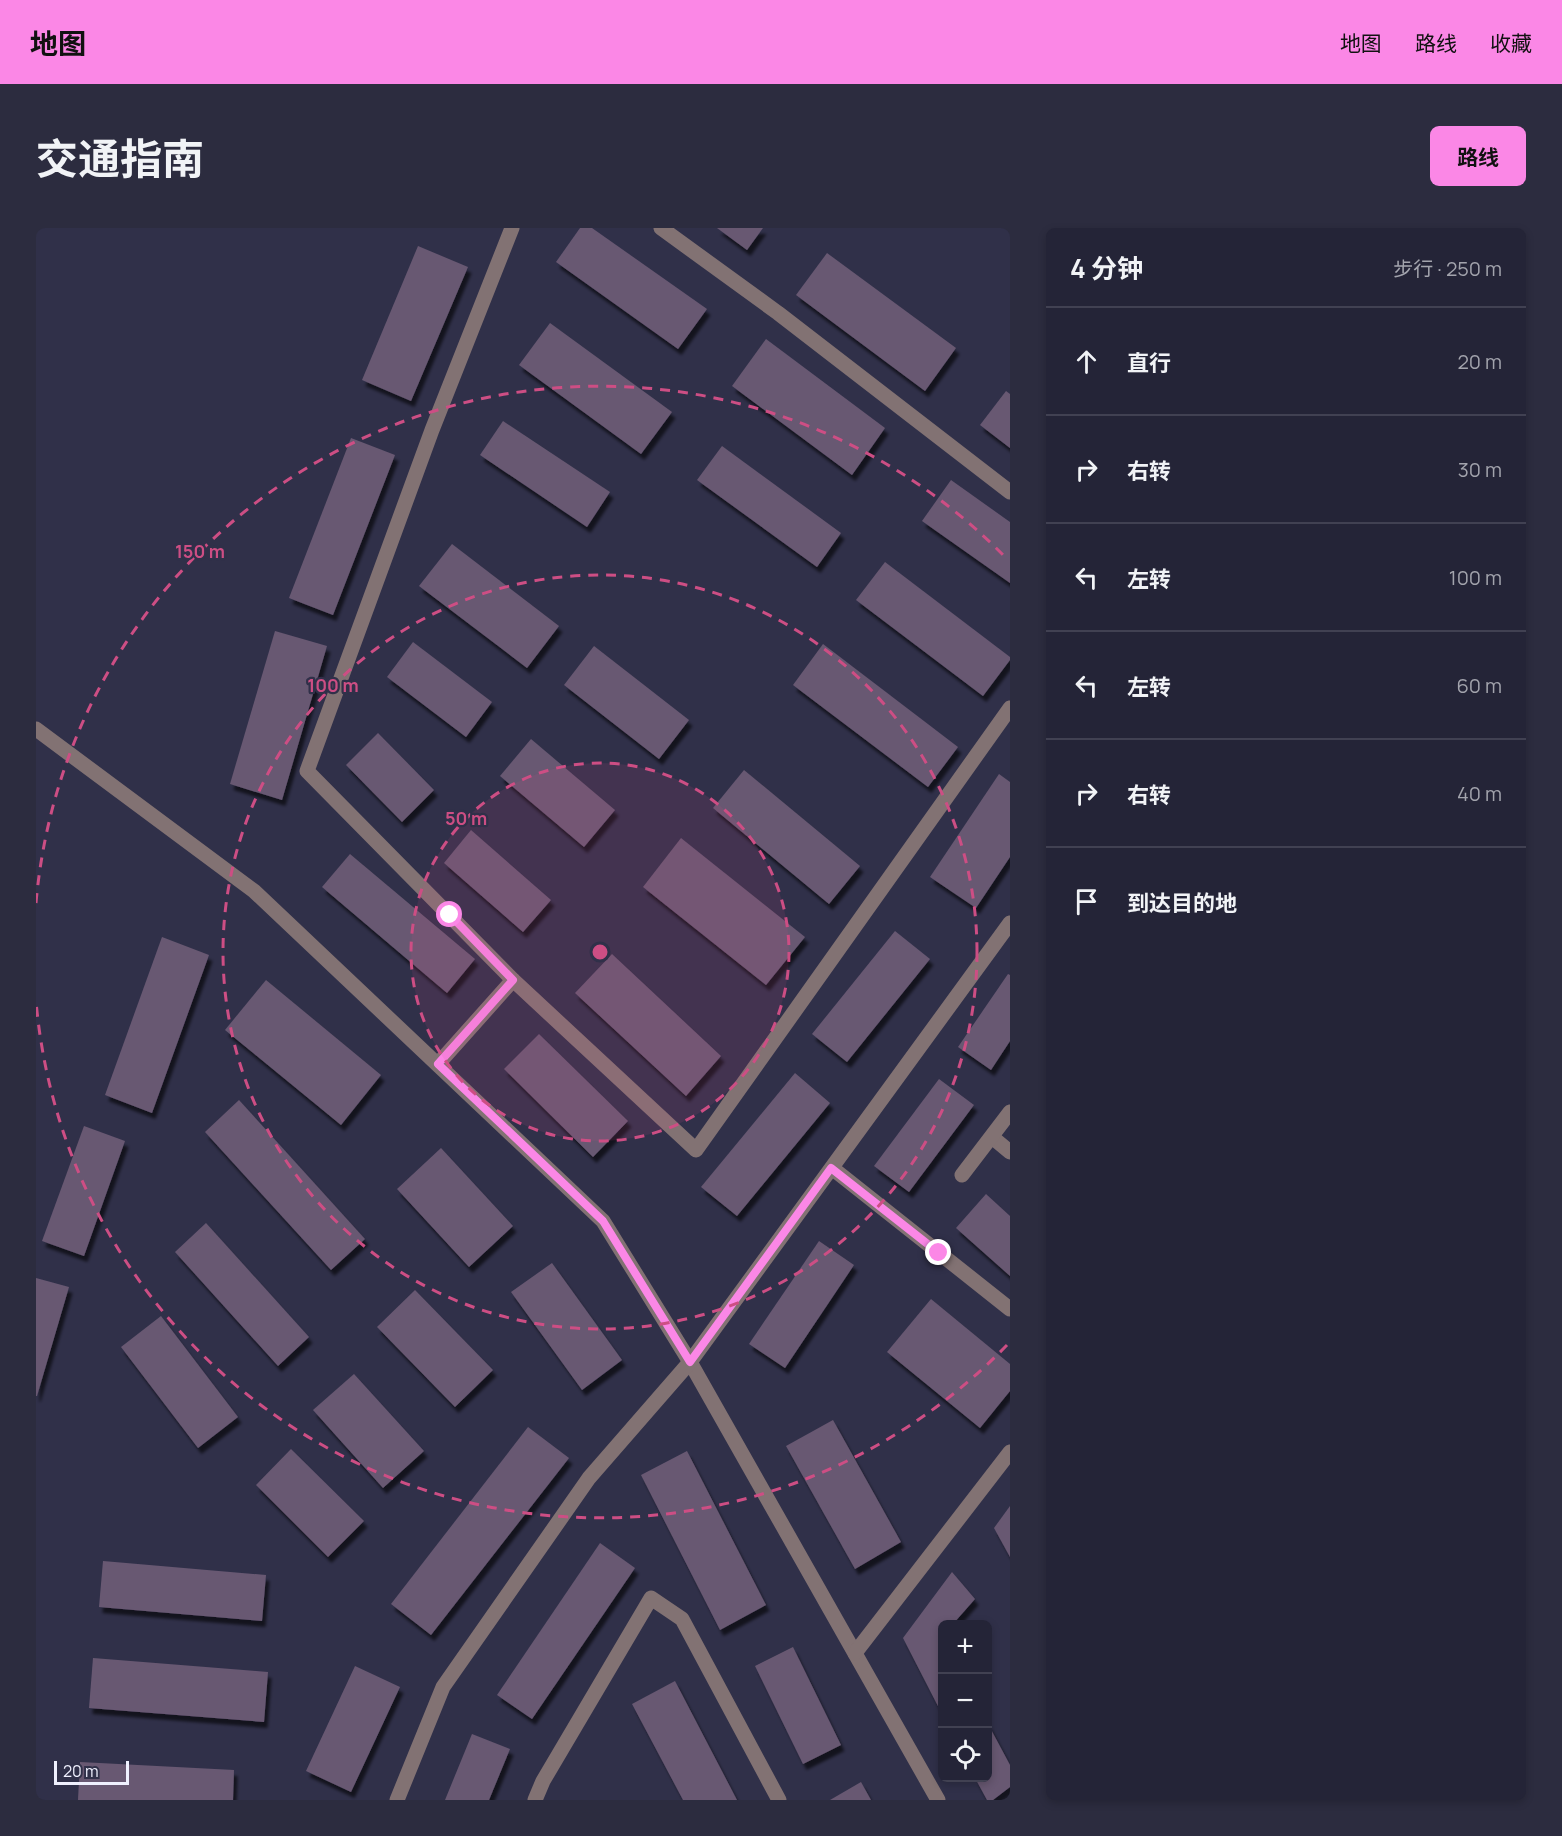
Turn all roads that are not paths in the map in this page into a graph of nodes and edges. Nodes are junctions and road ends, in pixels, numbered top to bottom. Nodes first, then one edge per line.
1 (512, 228) edge
2 (661, 228) edge
3 (1010, 492) edge
4 (1010, 708) edge
5 (36, 729) edge
6 (1010, 923) edge
7 (513, 980) junction
8 (438, 1064) junction
9 (1010, 1112) edge
10 (992, 1137) junction
11 (1010, 1152) edge
12 (831, 1168) junction
13 (962, 1175) dead end
14 (1010, 1310) edge
15 (690, 1362) junction
16 (1010, 1452) edge
17 (855, 1653) junction
18 (397, 1800) edge
19 (535, 1800) edge
20 (779, 1800) edge
21 (938, 1800) edge

1 - 7 street
2 - 3 street
4 - 7 street
5 - 8 street
6 - 12 street
7 - 8 street
8 - 15 street
9 - 10 street
10 - 11 street
10 - 13 street
12 - 14 street
12 - 15 street
15 - 17 street
15 - 18 street
16 - 17 street
17 - 21 street
19 - 20 street

